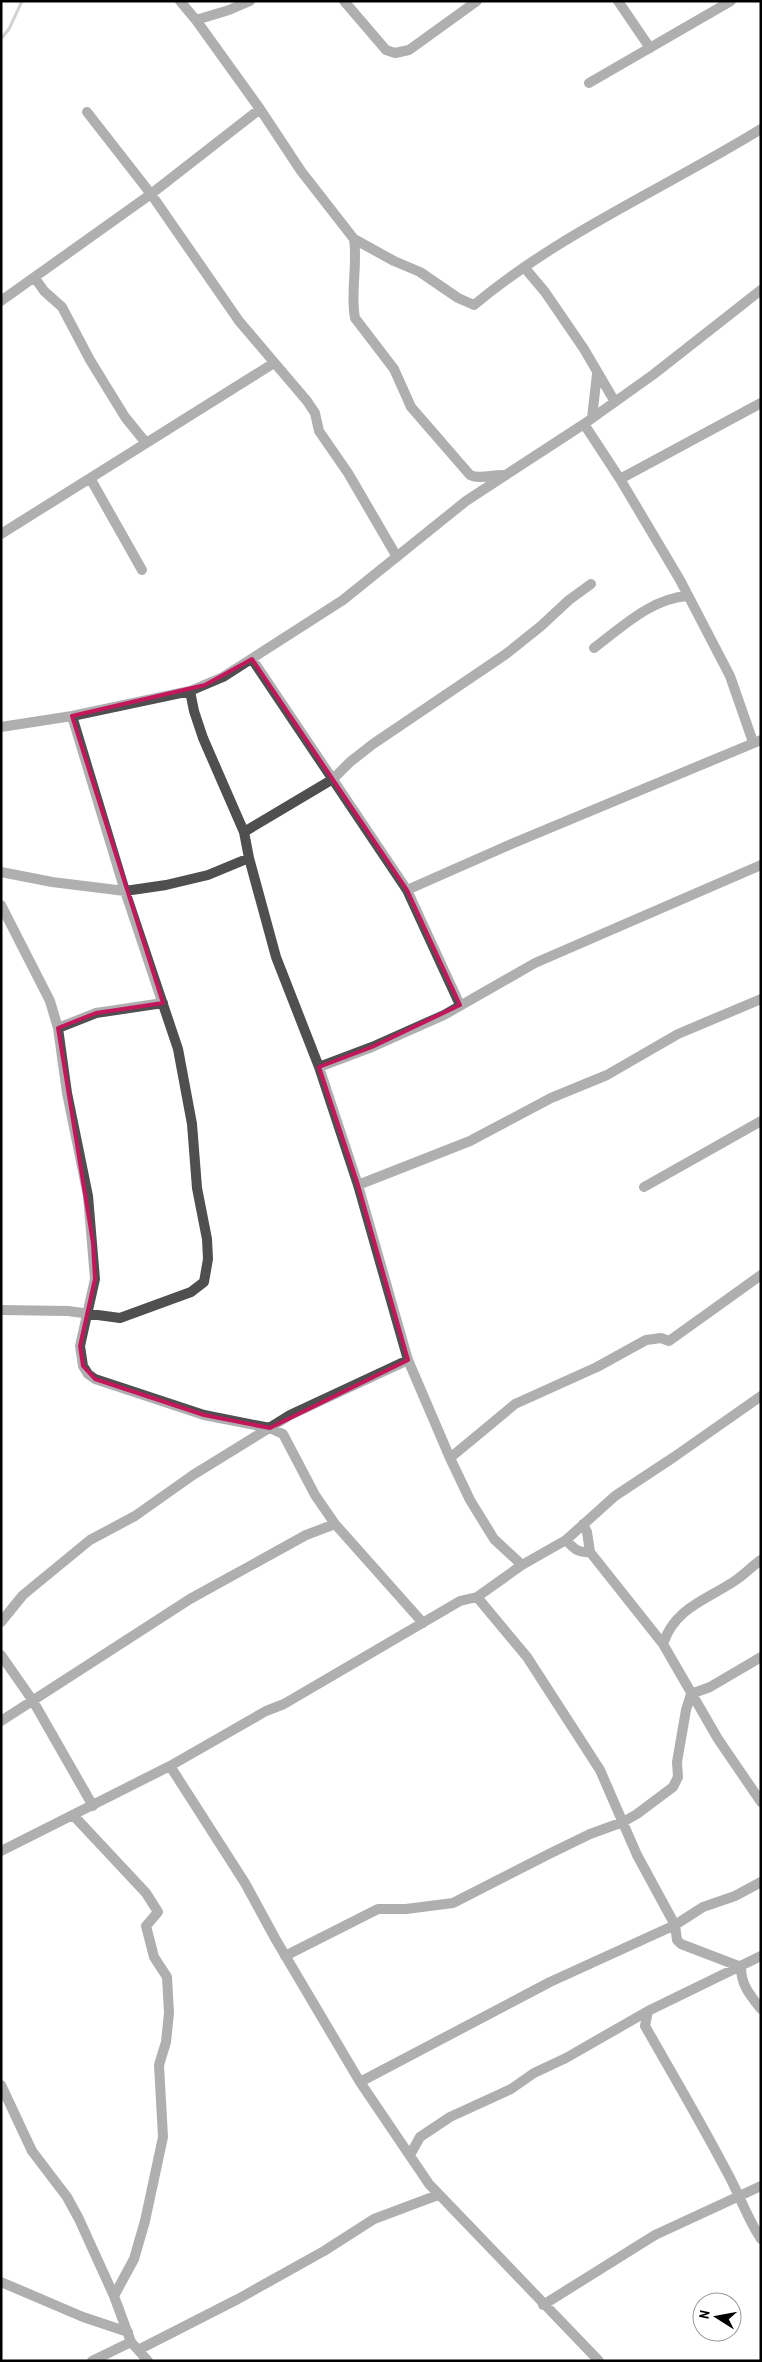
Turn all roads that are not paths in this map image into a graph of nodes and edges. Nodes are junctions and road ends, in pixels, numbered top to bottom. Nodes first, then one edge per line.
1 (180, 1) edge
2 (250, 1) edge
3 (344, 1) edge
4 (478, 1) edge
5 (618, 1) edge
6 (732, 1) edge
7 (196, 20) junction
8 (650, 48) junction
9 (589, 83) dead end
10 (260, 109) junction
11 (87, 112) dead end
12 (761, 129) edge
13 (151, 194) junction
14 (354, 238) junction
15 (524, 267) junction
16 (35, 278) junction
17 (761, 290) edge
18 (1, 301) edge
19 (274, 363) junction
20 (597, 374) junction
21 (615, 402) junction
22 (761, 403) edge
23 (588, 421) junction
24 (146, 443) junction
25 (505, 474) junction
26 (90, 478) junction
27 (620, 479) junction
28 (1, 534) edge
29 (397, 557) junction
30 (142, 570) dead end
31 (591, 584) dead end
32 (688, 596) junction
33 (594, 648) dead end
34 (252, 658) junction
35 (190, 691) junction
36 (72, 716) junction
37 (1, 727) edge
38 (757, 741) edge
39 (333, 779) junction
40 (244, 832) junction
41 (249, 858) junction
42 (761, 865) edge
43 (1, 872) edge
44 (407, 890) junction
45 (125, 891) junction
46 (1, 906) edge
47 (761, 999) edge
48 (163, 1003) junction
49 (460, 1005) junction
50 (58, 1028) junction
51 (319, 1067) junction
52 (761, 1121) edge
53 (358, 1184) junction
54 (644, 1187) dead end
55 (761, 1275) edge
56 (1, 1310) edge
57 (87, 1314) junction
58 (408, 1360) junction
59 (761, 1396) edge
60 (270, 1428) junction
61 (450, 1458) junction
62 (335, 1524) junction
63 (583, 1524) junction
64 (566, 1540) junction
65 (590, 1552) junction
66 (761, 1560) edge
67 (522, 1565) junction
68 (477, 1598) junction
69 (1, 1622) edge
70 (423, 1623) junction
71 (663, 1644) junction
72 (1, 1655) edge
73 (761, 1657) edge
74 (692, 1694) junction
75 (33, 1701) junction
76 (1, 1721) edge
77 (170, 1766) junction
78 (761, 1802) edge
79 (93, 1806) junction
80 (73, 1814) junction
81 (623, 1822) junction
82 (1, 1851) edge
83 (761, 1882) edge
84 (675, 1925) junction
85 (285, 1956) junction
86 (761, 1956) edge
87 (741, 1967) junction
88 (761, 2009) edge
89 (648, 2011) junction
90 (360, 2082) junction
91 (1, 2085) edge
92 (410, 2155) junction
93 (761, 2186) edge
94 (438, 2195) junction
95 (740, 2196) junction
96 (761, 2239) edge
97 (1, 2282) edge
98 (114, 2296) junction
99 (543, 2305) junction
100 (132, 2342) junction
101 (92, 2361) edge
102 (148, 2361) edge
103 (598, 2361) edge

1 - 7 street
2 - 7 street
3 - 4 street
5 - 8 street
6 - 8 street
7 - 10 street
8 - 9 street
10 - 13 street
10 - 14 street
11 - 13 street
12 - 15 street
13 - 16 street
13 - 19 street
14 - 15 street
14 - 25 street
15 - 20 street
16 - 18 street
16 - 24 street
17 - 21 street
19 - 24 street
19 - 29 street
20 - 21 street
20 - 23 street
21 - 23 street
22 - 27 street
23 - 25 street
23 - 27 street
24 - 26 street
25 - 29 street
26 - 28 street
26 - 30 street
27 - 32 street
29 - 34 street
31 - 39 street
32 - 33 street
32 - 38 street
34 - 35 street
34 - 39 street
35 - 36 street
35 - 40 street
36 - 37 street
36 - 45 street
38 - 44 street
39 - 40 street
39 - 44 street
40 - 41 street
41 - 45 street
41 - 51 street
42 - 49 street
43 - 45 street
44 - 49 street
45 - 48 street
46 - 50 street
47 - 53 street
48 - 50 street
48 - 57 street
49 - 51 street
50 - 57 street
51 - 53 street
52 - 54 street
53 - 58 street
55 - 61 street
56 - 57 street
57 - 60 street
58 - 60 street
58 - 61 street
59 - 63 street
60 - 62 street
60 - 69 street
61 - 67 street
62 - 70 street
62 - 75 street
63 - 64 street
63 - 65 street
64 - 65 street
64 - 67 street
65 - 71 street
66 - 71 street
67 - 68 street
68 - 70 street
68 - 81 street
70 - 77 street
71 - 74 street
72 - 75 street
73 - 74 street
74 - 78 street
74 - 81 street
75 - 76 street
75 - 79 street
77 - 79 street
77 - 85 street
79 - 80 street
80 - 82 street
80 - 98 street
81 - 84 street
81 - 85 street
83 - 84 street
84 - 87 street
84 - 90 street
85 - 90 street
86 - 87 street
87 - 88 street
87 - 89 street
89 - 92 street
89 - 95 street
90 - 92 street
91 - 98 street
92 - 94 street
93 - 95 street
94 - 99 street
94 - 100 street
95 - 96 street
95 - 99 street
97 - 100 street
98 - 100 street
99 - 103 street
100 - 101 street
100 - 102 street

